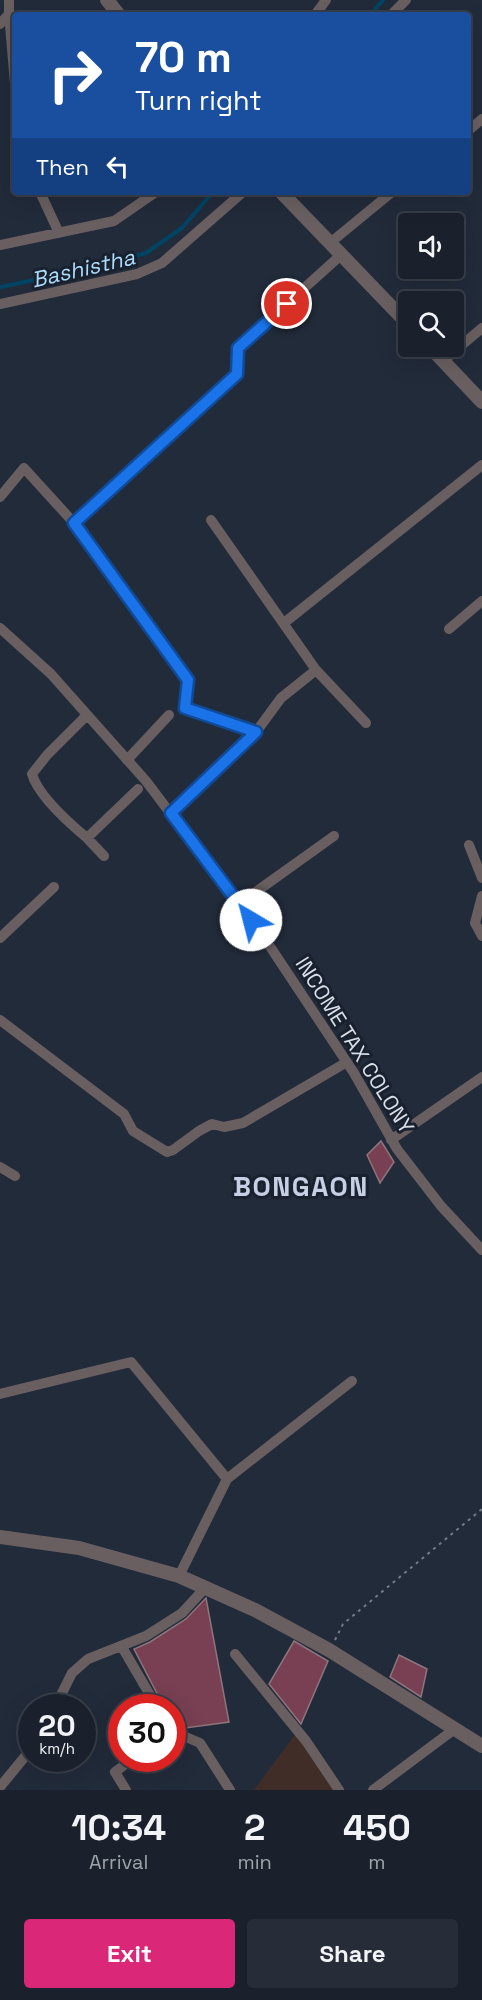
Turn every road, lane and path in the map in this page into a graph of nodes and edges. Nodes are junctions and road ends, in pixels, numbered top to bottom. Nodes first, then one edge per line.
1 (9, 0) edge
2 (107, 0) edge
3 (406, 0) edge
4 (117, 12) edge
5 (394, 12) edge
6 (9, 14) junction
7 (0, 24) edge
8 (12, 48) edge
9 (41, 195) edge
10 (152, 195) edge
11 (240, 195) edge
12 (284, 195) edge
13 (388, 195) edge
14 (59, 233) junction
15 (330, 243) junction
16 (0, 245) edge
17 (342, 254) junction
18 (0, 304) edge
19 (398, 313) edge
20 (482, 328) edge
21 (439, 357) edge
22 (443, 361) junction
23 (482, 402) edge
24 (482, 465) edge
25 (2, 492) edge
26 (211, 520) dead end
27 (74, 523) junction
28 (482, 601) edge
29 (284, 623) junction
30 (0, 628) edge
31 (449, 629) dead end
32 (316, 670) junction
33 (87, 715) junction
34 (170, 715) dead end
35 (366, 723) dead end
36 (256, 732) junction
37 (127, 760) junction
38 (138, 789) dead end
39 (171, 813) junction
40 (334, 836) dead end
41 (87, 838) junction
42 (468, 844) dead end
43 (104, 856) dead end
44 (482, 878) edge
45 (54, 887) dead end
46 (482, 896) edge
47 (239, 904) junction
48 (482, 936) edge
49 (0, 938) edge
50 (0, 1020) edge
51 (346, 1062) junction
52 (482, 1077) edge
53 (392, 1140) junction
54 (0, 1167) edge
55 (15, 1176) dead end
56 (482, 1250) edge
57 (352, 1381) dead end
58 (0, 1394) edge
59 (227, 1479) junction
60 (482, 1509) edge
61 (0, 1537) edge
62 (178, 1576) junction
63 (205, 1588) junction
64 (122, 1647) junction
65 (329, 1650) junction
66 (235, 1654) dead end
67 (62, 1694) edge
68 (149, 1694) edge
69 (456, 1728) junction
70 (186, 1737) edge
71 (482, 1746) edge
72 (18, 1765) edge
73 (116, 1772) edge
74 (0, 1787) edge
75 (126, 1790) edge
76 (230, 1790) edge
77 (339, 1790) edge
78 (373, 1790) edge

1 - 6 street
2 - 4 street
3 - 5 street
6 - 7 street
6 - 8 street
9 - 14 street
10 - 14 street
11 - 18 street
12 - 15 street
13 - 15 street
14 - 16 street
15 - 17 street
17 - 19 street
17 - 27 street
20 - 22 street
21 - 22 street
22 - 23 street
24 - 29 street
25 - 27 street
26 - 29 street
27 - 36 street
28 - 31 street
29 - 32 street
30 - 33 street, INCOME TAX COLONY
32 - 35 street
32 - 36 street
33 - 37 street, INCOME TAX COLONY
33 - 41 street
34 - 37 street
36 - 39 street
37 - 39 street, INCOME TAX COLONY
38 - 41 street
39 - 47 street, INCOME TAX COLONY
40 - 47 street
41 - 43 street
42 - 44 street
45 - 49 street
46 - 48 street
47 - 51 street, INCOME TAX COLONY
50 - 51 street
51 - 53 street, INCOME TAX COLONY
52 - 53 street
53 - 56 street, INCOME TAX COLONY
54 - 55 street
57 - 59 street
58 - 59 street
59 - 62 street
60 - 65 path
61 - 62 street
62 - 63 street
63 - 64 street
63 - 65 street
64 - 67 street
64 - 68 street
65 - 69 street
66 - 77 street
69 - 71 street
69 - 78 street
70 - 76 street
72 - 74 street
73 - 75 street

